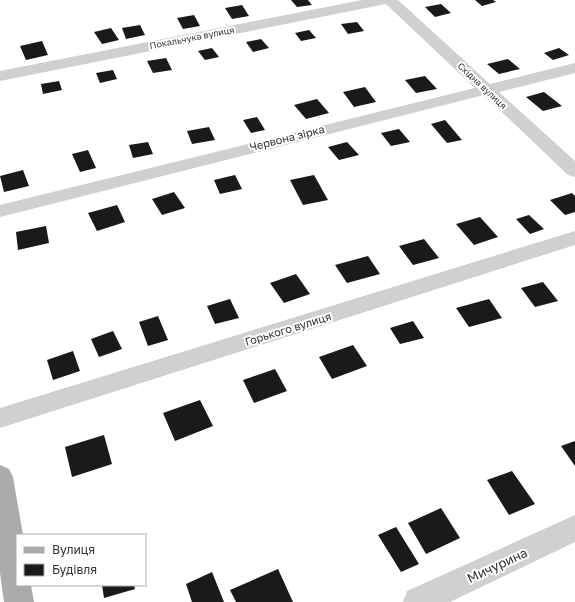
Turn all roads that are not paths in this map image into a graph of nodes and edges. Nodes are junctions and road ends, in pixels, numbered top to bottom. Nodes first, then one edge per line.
1 (384, 0) edge
2 (390, 0) edge
3 (575, 68) edge
4 (0, 76) edge
5 (486, 89) junction
6 (575, 171) edge
7 (0, 211) edge
8 (575, 238) edge
9 (0, 418) edge
10 (0, 477) edge
11 (575, 528) edge
12 (18, 602) edge
13 (418, 602) edge

1 - 4 street, Покальчука вулиця
2 - 5 street, Східна вулиця
3 - 5 street, Червона зірка
5 - 6 street, Східна вулиця
5 - 7 street, Червона зірка
8 - 9 street, Горького вулиця
10 - 12 main road
11 - 13 street, Мичурина

